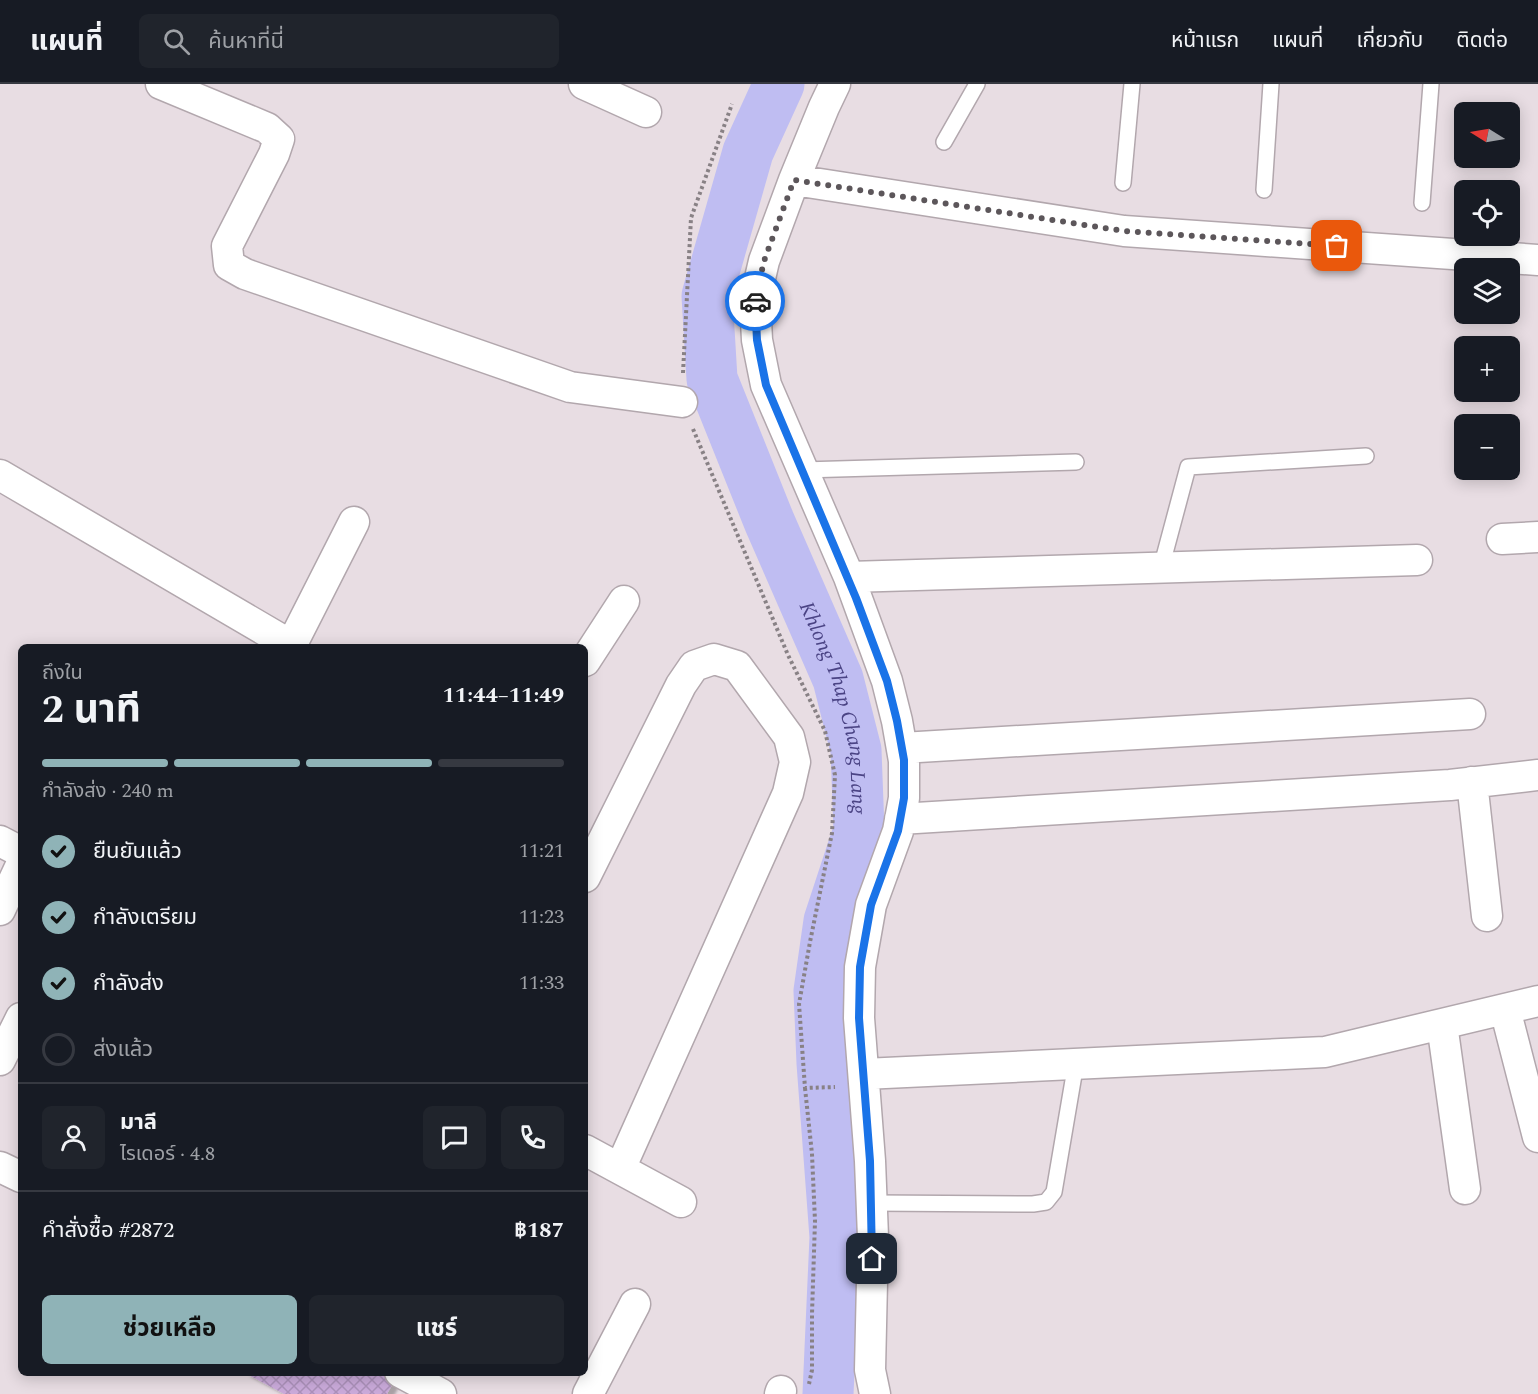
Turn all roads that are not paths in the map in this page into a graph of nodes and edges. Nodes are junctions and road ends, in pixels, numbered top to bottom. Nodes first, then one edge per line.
1 (161, 84) edge
2 (584, 84) edge
3 (835, 84) edge
4 (977, 84) edge
5 (1132, 84) edge
6 (1271, 84) edge
7 (1431, 84) edge
8 (646, 112) dead end
9 (944, 142) dead end
10 (794, 180) junction
11 (1123, 183) dead end
12 (1264, 190) dead end
13 (1422, 202) dead end
14 (1538, 260) edge
15 (682, 402) dead end
16 (1366, 456) dead end
17 (1076, 462) dead end
18 (803, 470) junction
19 (0, 475) edge
20 (354, 522) dead end
21 (1538, 537) edge
22 (1502, 539) dead end
23 (1417, 560) dead end
24 (1161, 568) junction
25 (849, 577) junction
26 (624, 601) dead end
27 (288, 644) edge
28 (292, 644) edge
29 (588, 656) edge
30 (1470, 714) dead end
31 (902, 747) junction
32 (1538, 775) edge
33 (1472, 782) junction
34 (900, 819) junction
35 (0, 841) edge
36 (18, 850) edge
37 (588, 870) edge
38 (18, 871) edge
39 (0, 910) edge
40 (1487, 916) dead end
41 (1538, 1001) edge
42 (1505, 1009) junction
43 (18, 1024) edge
44 (1442, 1024) junction
45 (0, 1060) edge
46 (1076, 1063) junction
47 (864, 1074) junction
48 (1538, 1137) edge
49 (588, 1152) edge
50 (0, 1167) edge
51 (620, 1169) junction
52 (18, 1176) edge
53 (1465, 1189) dead end
54 (681, 1202) dead end
55 (872, 1203) junction
56 (634, 1304) dead end
57 (409, 1376) edge
58 (441, 1394) edge
59 (588, 1394) edge
60 (875, 1394) edge

1 - 15 street
2 - 8 street
3 - 10 street
4 - 9 lane
5 - 11 lane
6 - 12 lane
7 - 13 lane
10 - 14 street
10 - 18 street
16 - 24 lane
17 - 18 lane
18 - 25 street
19 - 27 street
20 - 28 street
21 - 22 street
23 - 24 street
24 - 25 street
25 - 31 street
26 - 29 street
30 - 31 street
31 - 34 street
32 - 33 street
33 - 34 street
33 - 40 street
34 - 47 street
35 - 36 street
37 - 51 street
38 - 39 street
41 - 42 street
42 - 44 street
42 - 48 street
43 - 45 street
44 - 46 street
44 - 53 street
46 - 47 street
46 - 55 lane
47 - 55 street
49 - 51 street
50 - 52 street
51 - 54 street
55 - 60 street
56 - 59 street
57 - 58 street

